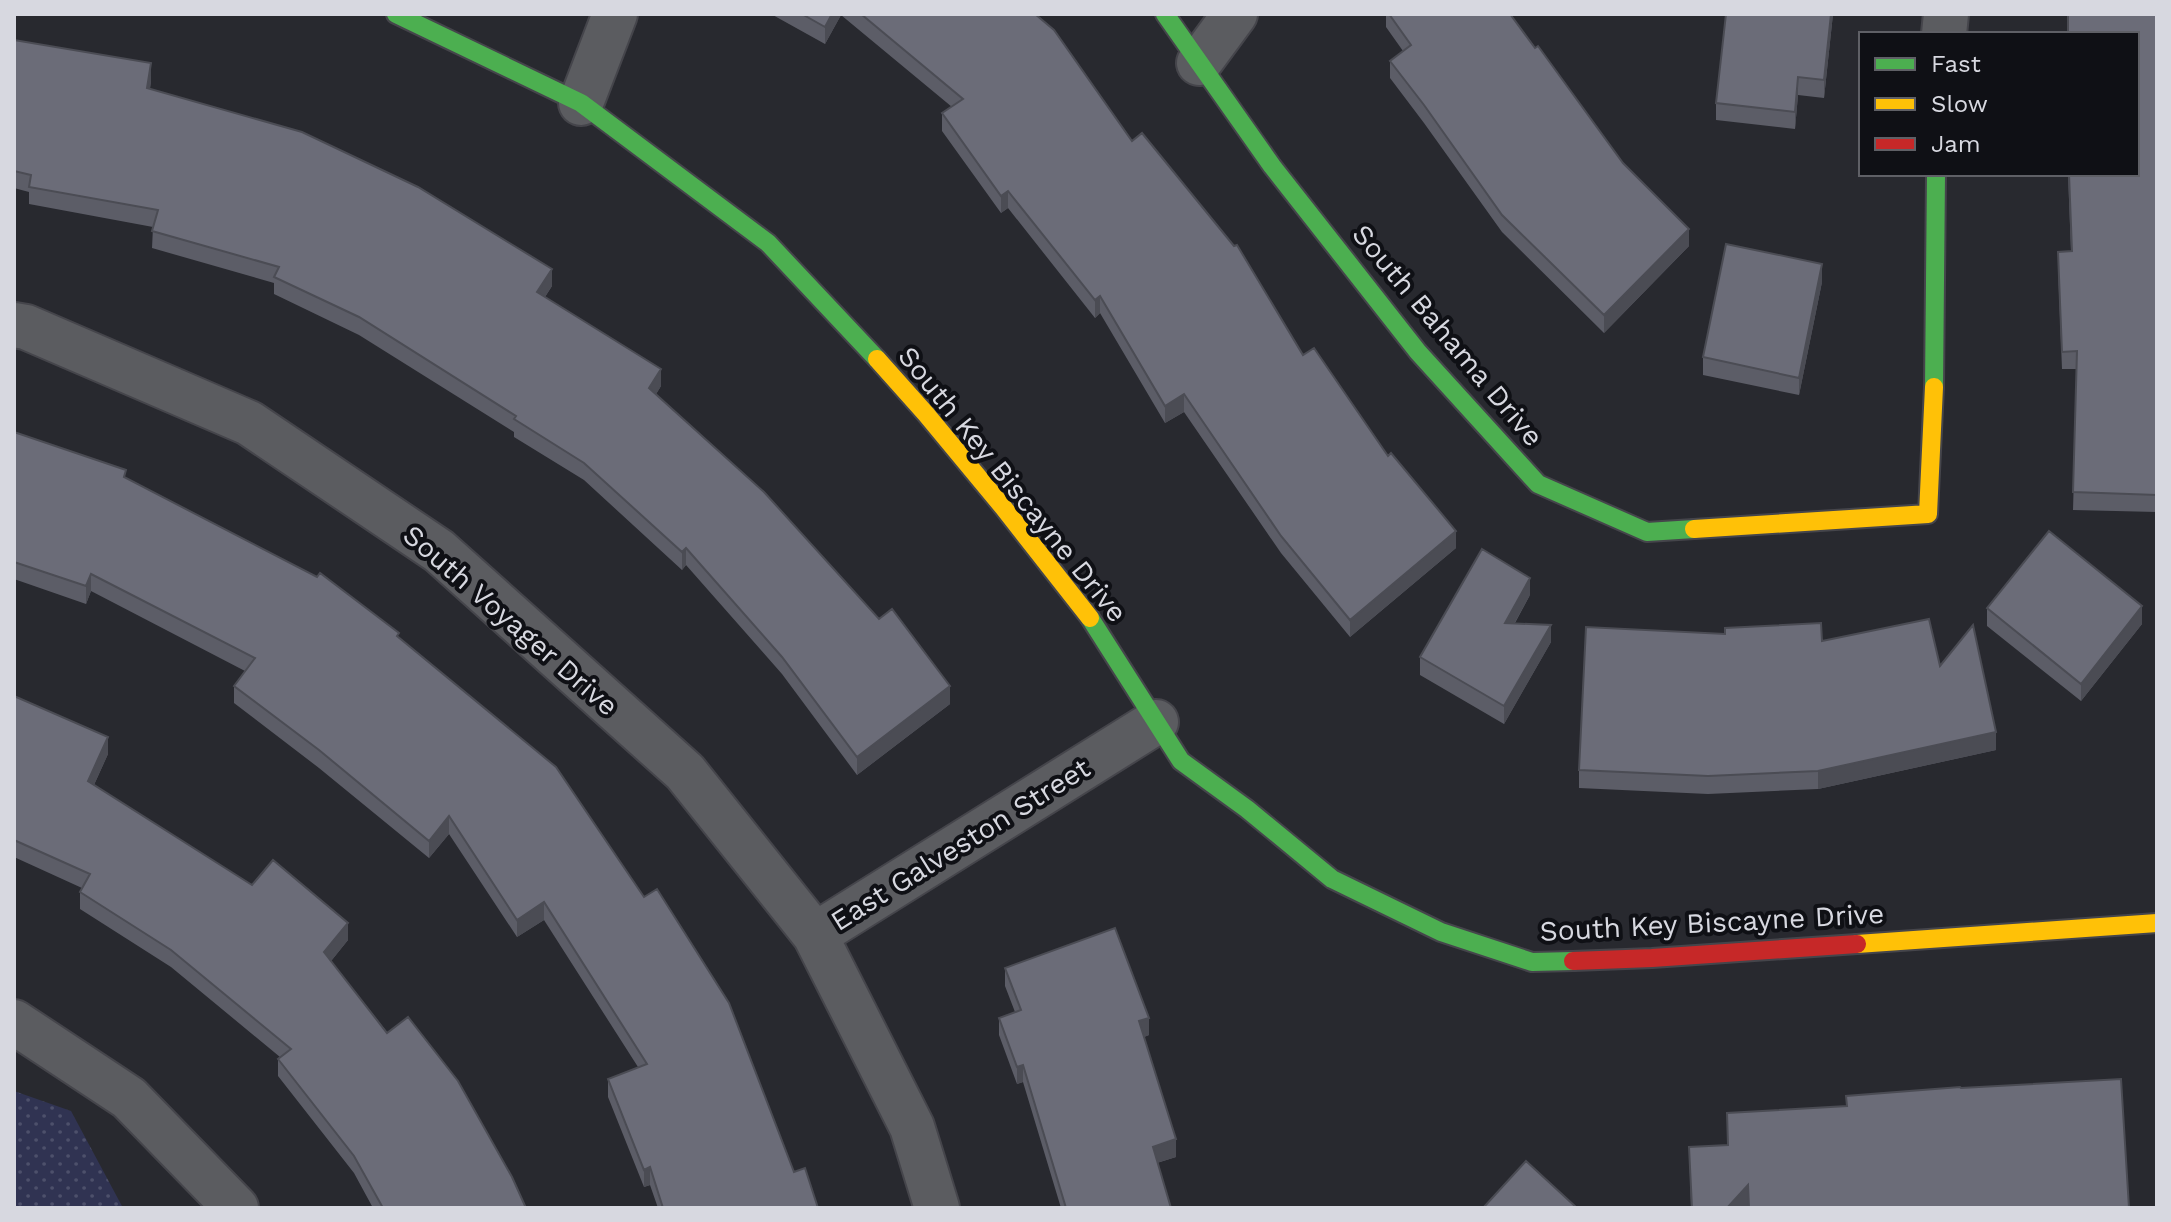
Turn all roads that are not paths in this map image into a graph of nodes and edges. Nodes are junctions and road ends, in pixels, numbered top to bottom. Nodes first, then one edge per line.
1 (396, 14) edge
2 (615, 14) edge
3 (1165, 14) edge
4 (1235, 14) edge
5 (1199, 63) junction
6 (581, 103) junction
7 (1936, 176) edge
8 (14, 325) edge
9 (1156, 722) junction
10 (2157, 923) edge
11 (815, 935) junction
12 (14, 1022) edge
13 (236, 1208) edge
14 (937, 1208) edge

1 - 6 street, South Key Biscayne Drive
2 - 6 street
3 - 5 street, South Bahama Drive
4 - 5 street
5 - 7 street, South Bahama Drive
6 - 9 street, South Key Biscayne Drive
8 - 11 street, South Voyager Drive
9 - 10 street, South Key Biscayne Drive
9 - 11 street, East Galveston Street
11 - 14 street, East Galveston Street
12 - 13 street

